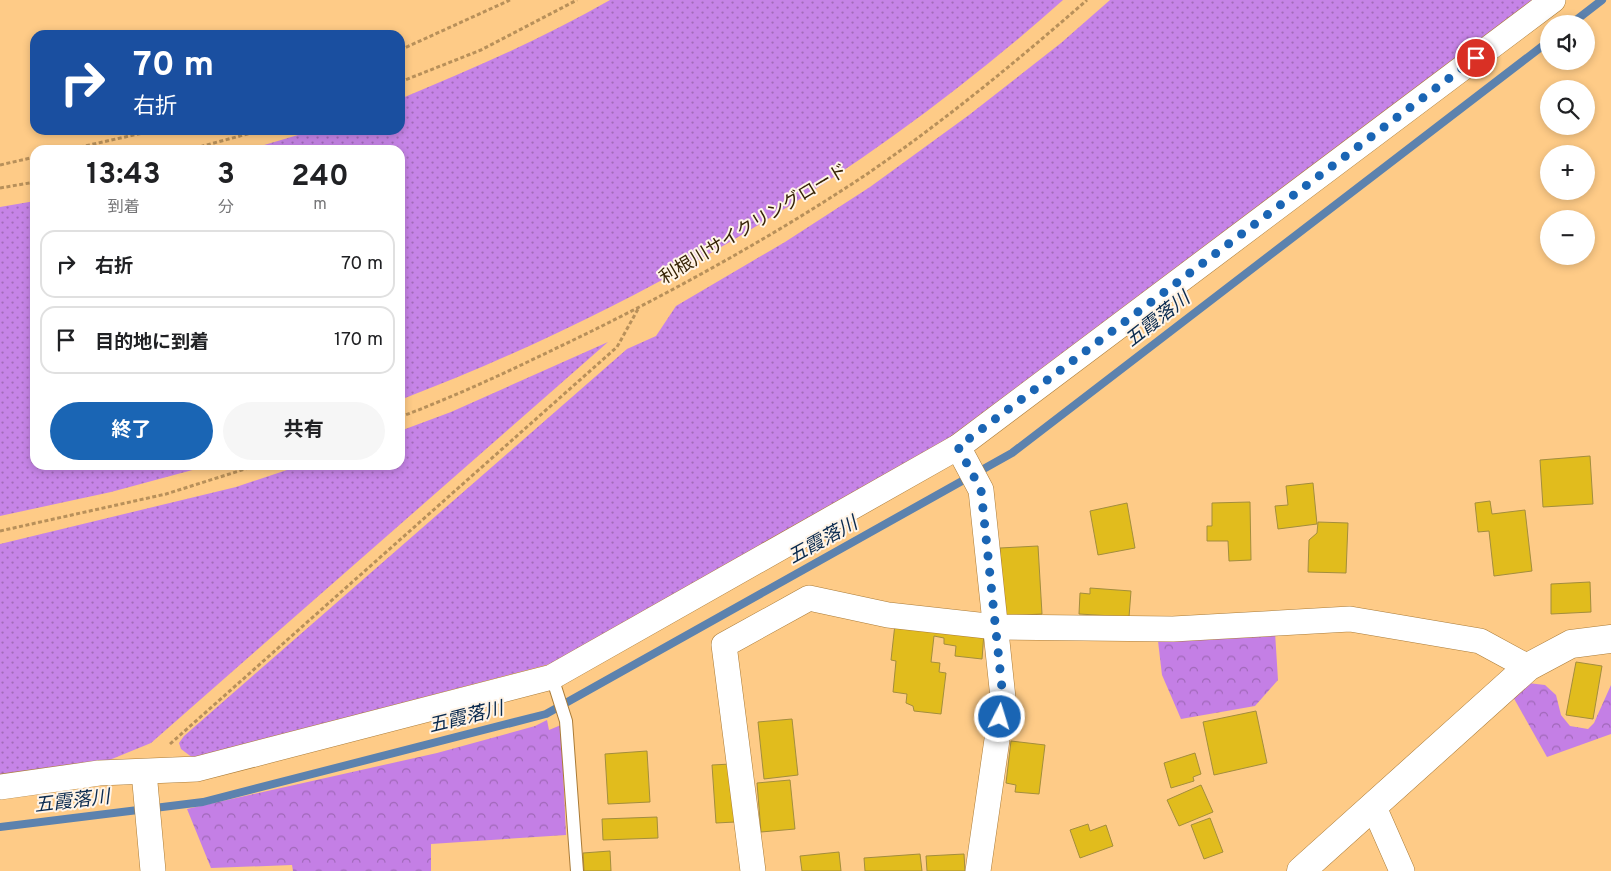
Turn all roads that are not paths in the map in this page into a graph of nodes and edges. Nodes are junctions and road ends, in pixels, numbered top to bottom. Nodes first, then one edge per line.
1 (1552, 0) edge
2 (962, 454) junction
3 (996, 627) junction
4 (1611, 639) edge
5 (1528, 667) junction
6 (554, 683) junction
7 (145, 780) junction
8 (0, 787) edge
9 (1373, 805) junction
10 (153, 871) edge
11 (577, 871) edge
12 (753, 871) edge
13 (978, 871) edge
14 (1301, 871) edge
15 (1402, 871) edge

1 - 2 street
2 - 3 street
2 - 6 street
3 - 5 street
3 - 12 street
3 - 13 street
4 - 5 street
5 - 9 street
6 - 7 street
6 - 11 lane
7 - 8 street
7 - 10 street
9 - 14 street
9 - 15 street

